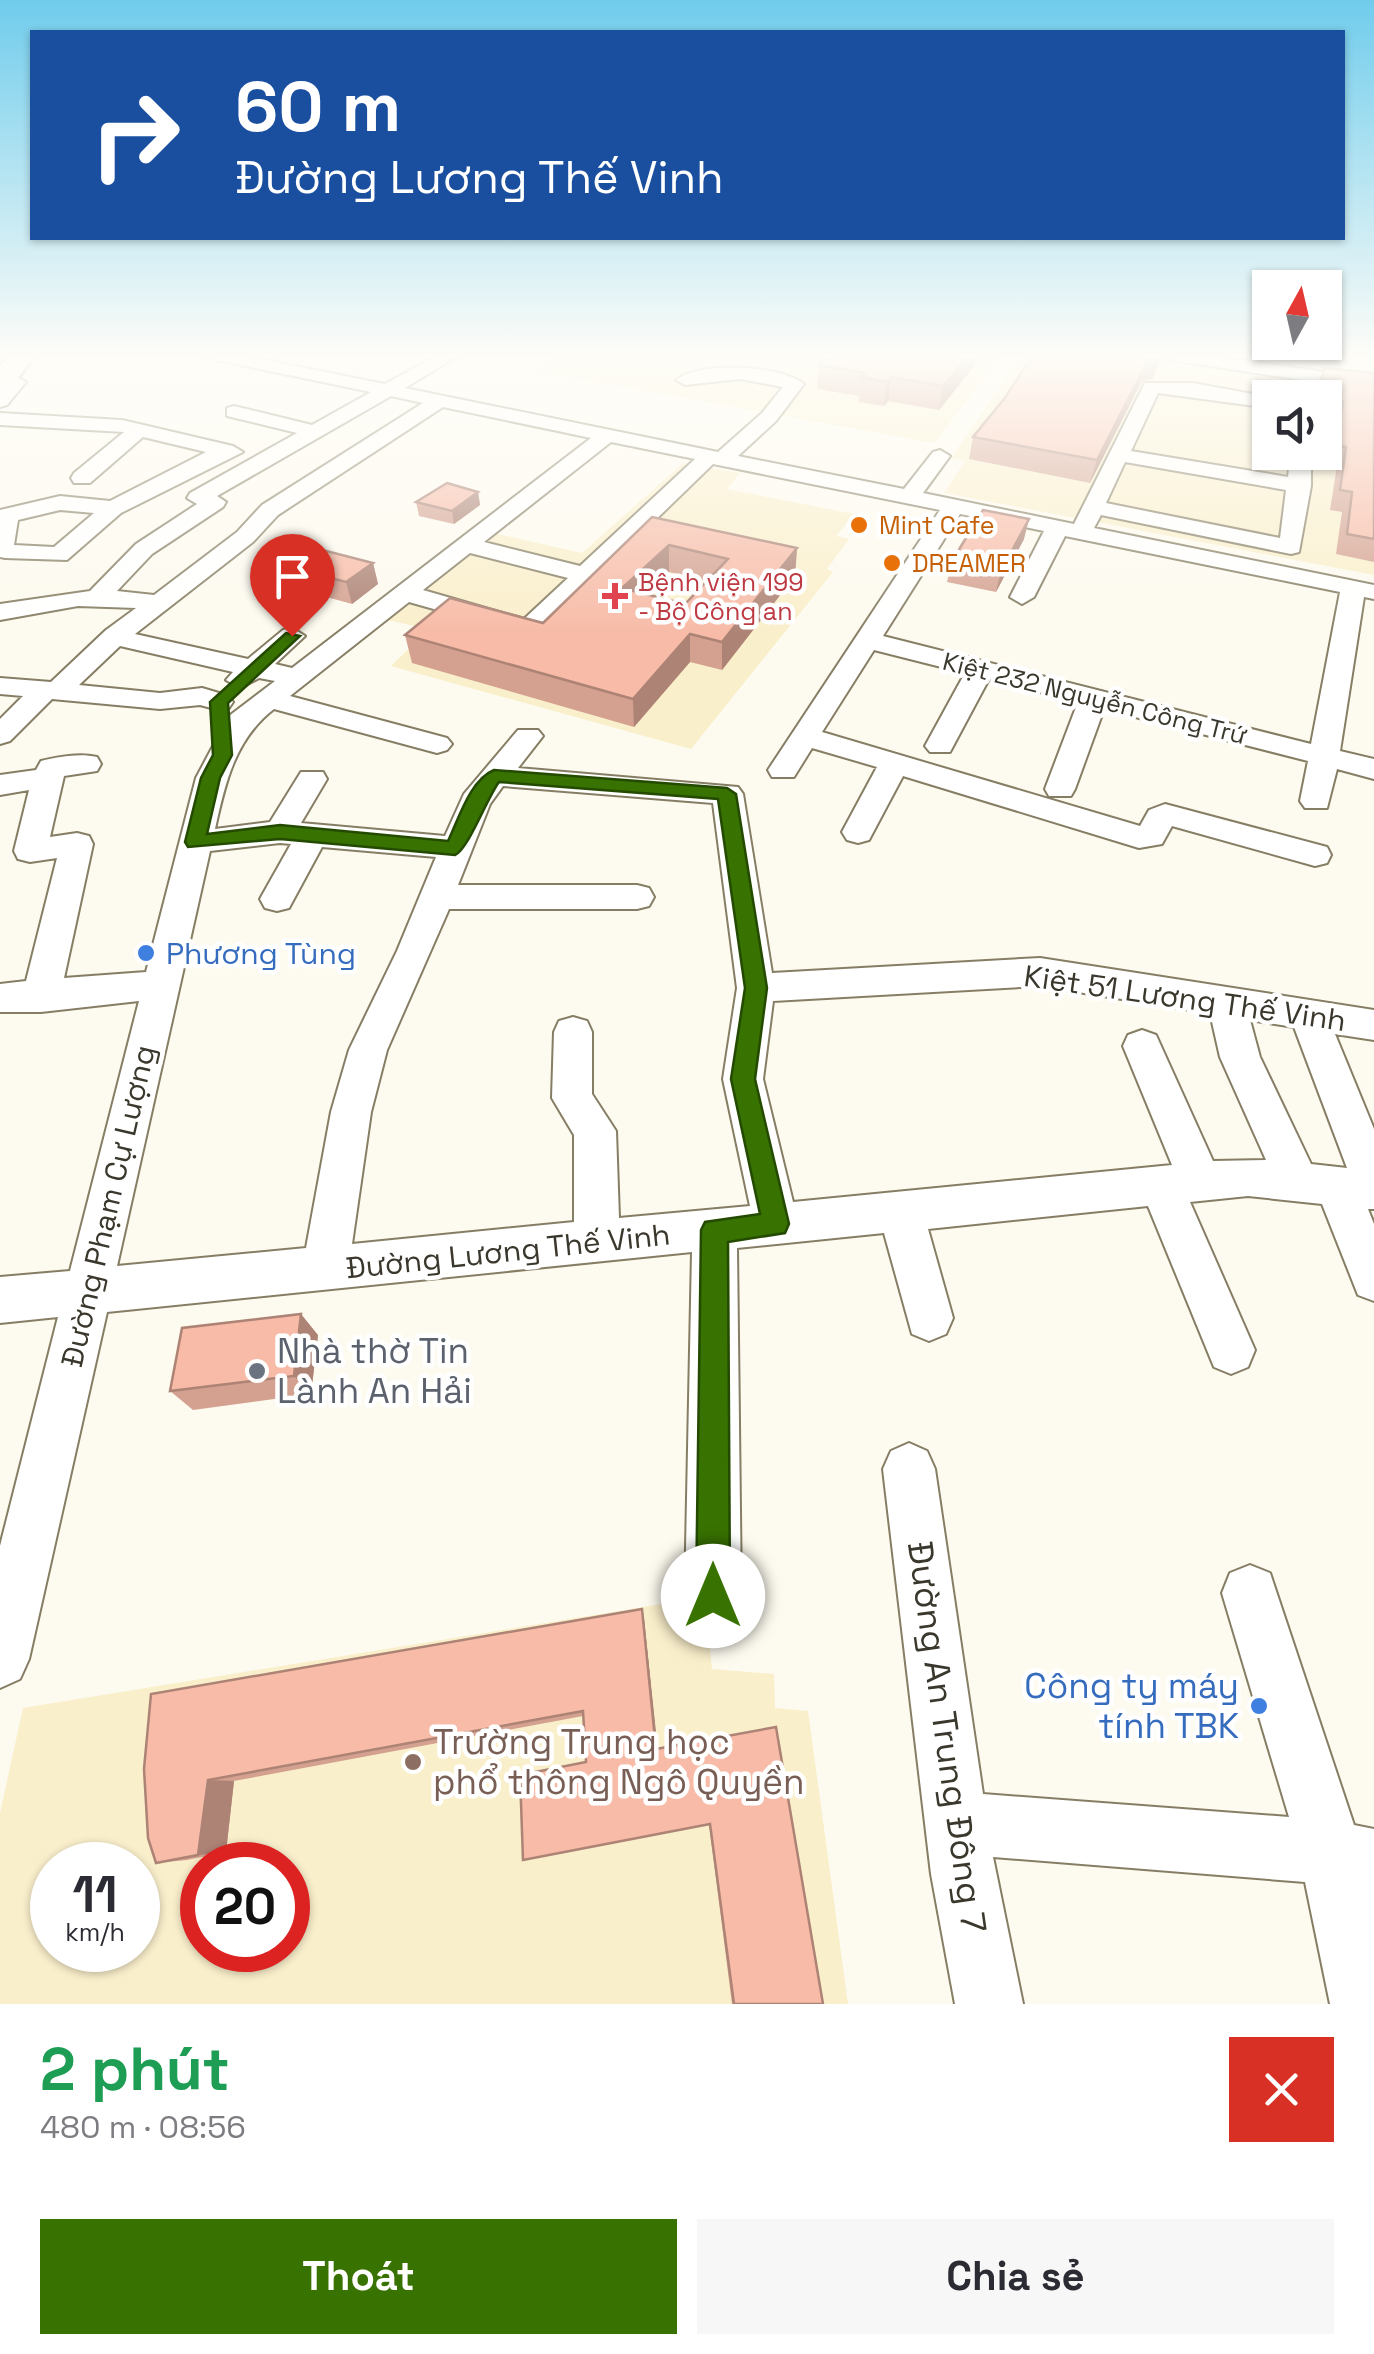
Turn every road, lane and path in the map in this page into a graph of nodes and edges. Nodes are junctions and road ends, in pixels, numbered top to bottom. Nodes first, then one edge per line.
1 (117, 449) edge
2 (219, 449) edge
3 (286, 449) edge
4 (367, 449) edge
5 (590, 449) edge
6 (665, 449) edge
7 (728, 449) edge
8 (1121, 449) edge
9 (226, 450) junction
10 (1118, 455) junction
11 (940, 456) dead end
12 (715, 459) junction
13 (264, 461) junction
14 (1301, 470) edge
15 (82, 478) dead end
16 (1300, 486) junction
17 (149, 488) junction
18 (908, 498) junction
19 (200, 499) junction
20 (113, 508) junction
21 (953, 508) junction
22 (1093, 508) junction
23 (266, 514) junction
24 (4, 516) edge
25 (140, 524) dead end
26 (1069, 531) junction
27 (466, 545) junction
28 (586, 575) junction
29 (1363, 590) edge
30 (405, 593) junction
31 (100, 595) junction
32 (1022, 597) dead end
33 (156, 603) junction
34 (0, 612) edge
35 (114, 636) junction
36 (292, 636) dead end
37 (867, 640) junction
38 (981, 669) junction
39 (273, 682) junction
40 (0, 686) edge
41 (52, 689) junction
42 (1094, 698) junction
43 (219, 702) junction
44 (0, 735) edge
45 (528, 736) dead end
46 (805, 736) junction
47 (437, 744) dead end
48 (940, 746) dead end
49 (222, 755) junction
50 (1324, 756) junction
51 (894, 763) junction
52 (86, 764) dead end
53 (1374, 769) edge
54 (783, 770) dead end
55 (494, 776) junction
56 (48, 778) junction
57 (312, 779) dead end
58 (0, 784) edge
59 (1060, 789) dead end
60 (1316, 801) dead end
61 (858, 832) dead end
62 (295, 834) junction
63 (195, 842) junction
64 (455, 848) junction
65 (1315, 855) dead end
66 (436, 897) junction
67 (637, 897) dead end
68 (277, 899) dead end
69 (161, 984) junction
70 (756, 988) junction
71 (0, 998) edge
72 (41, 998) junction
73 (1226, 1002) junction
74 (1307, 1012) junction
75 (1374, 1024) edge
76 (573, 1032) dead end
77 (1142, 1046) dead end
78 (1181, 1184) junction
79 (1345, 1184) edge
80 (901, 1212) junction
81 (776, 1224) junction
82 (714, 1230) junction
83 (597, 1242) junction
84 (325, 1268) junction
85 (1374, 1279) edge
86 (87, 1292) junction
87 (0, 1300) edge
88 (929, 1318) dead end
89 (1231, 1350) dead end
90 (909, 1469) dead end
91 (1250, 1593) dead end
92 (713, 1596) dead end
93 (0, 1659) edge
94 (957, 1823) junction
95 (1353, 1856) edge
96 (989, 2004) edge
97 (1364, 2004) edge

1 - 15 street
2 - 9 street
3 - 13 street
4 - 23 street
5 - 27 street, Đường Phạm Cự Lượng
6 - 12 street
7 - 12 street
8 - 10 street
9 - 13 street
9 - 17 street
10 - 16 street
10 - 22 street
11 - 18 street
12 - 18 street
12 - 28 street
13 - 19 street
14 - 16 street
16 - 22 street
17 - 19 street
17 - 20 street
18 - 21 street
19 - 23 street
19 - 25 street
19 - 31 street
20 - 24 street
20 - 24 street
21 - 26 street
21 - 37 street
22 - 26 street
23 - 33 street
26 - 29 street
26 - 32 street
27 - 28 street
27 - 30 street, Đường Phạm Cự Lượng
28 - 30 street
29 - 50 street
30 - 39 street, Đường Phạm Cự Lượng
31 - 33 street
31 - 34 street
33 - 35 street
35 - 39 street
35 - 41 street
36 - 39 street
37 - 38 street, Kiệt 232 Nguyễn Công Trứ
37 - 46 street
38 - 42 street, Kiệt 232 Nguyễn Công Trứ
38 - 48 street
39 - 43 street
39 - 47 street
39 - 49 street, Đường Phạm Cự Lượng
40 - 41 street
41 - 43 street
41 - 44 street
42 - 50 street, Kiệt 232 Nguyễn Công Trứ
42 - 59 street
43 - 49 street, Đường Phạm Cự Lượng
45 - 55 street
46 - 51 street
46 - 54 street
49 - 63 street, Đường Phạm Cự Lượng
50 - 53 street, Kiệt 232 Nguyễn Công Trứ
50 - 60 street
51 - 61 street
51 - 65 street
52 - 56 street
55 - 64 street
55 - 70 street
56 - 58 street
56 - 72 street
57 - 62 street
62 - 63 street
62 - 64 street
62 - 68 street
63 - 69 street, Đường Phạm Cự Lượng
64 - 66 street
66 - 67 street
66 - 84 street
69 - 72 street
69 - 86 street, Đường Phạm Cự Lượng
70 - 73 street, Kiệt 51 Lương Thế Vinh
70 - 81 street
71 - 72 street
73 - 74 street, Kiệt 51 Lương Thế Vinh
73 - 79 street
74 - 75 street, Kiệt 51 Lương Thế Vinh
74 - 79 street
76 - 83 street
77 - 78 street
78 - 79 street, Đường Lương Thế Vinh
78 - 80 street, Đường Lương Thế Vinh
78 - 89 street
79 - 85 street
80 - 81 street, Đường Lương Thế Vinh
80 - 88 street
81 - 82 street, Đường Lương Thế Vinh
82 - 83 street, Đường Lương Thế Vinh
82 - 92 street
83 - 84 street, Đường Lương Thế Vinh
84 - 86 street, Đường Lương Thế Vinh
86 - 87 street, Đường Lương Thế Vinh
86 - 93 street, Đường Phạm Cự Lượng
90 - 94 street, Đường An Trung Đông 7
91 - 95 street
94 - 95 street
94 - 96 street, Đường An Trung Đông 7
95 - 97 street

